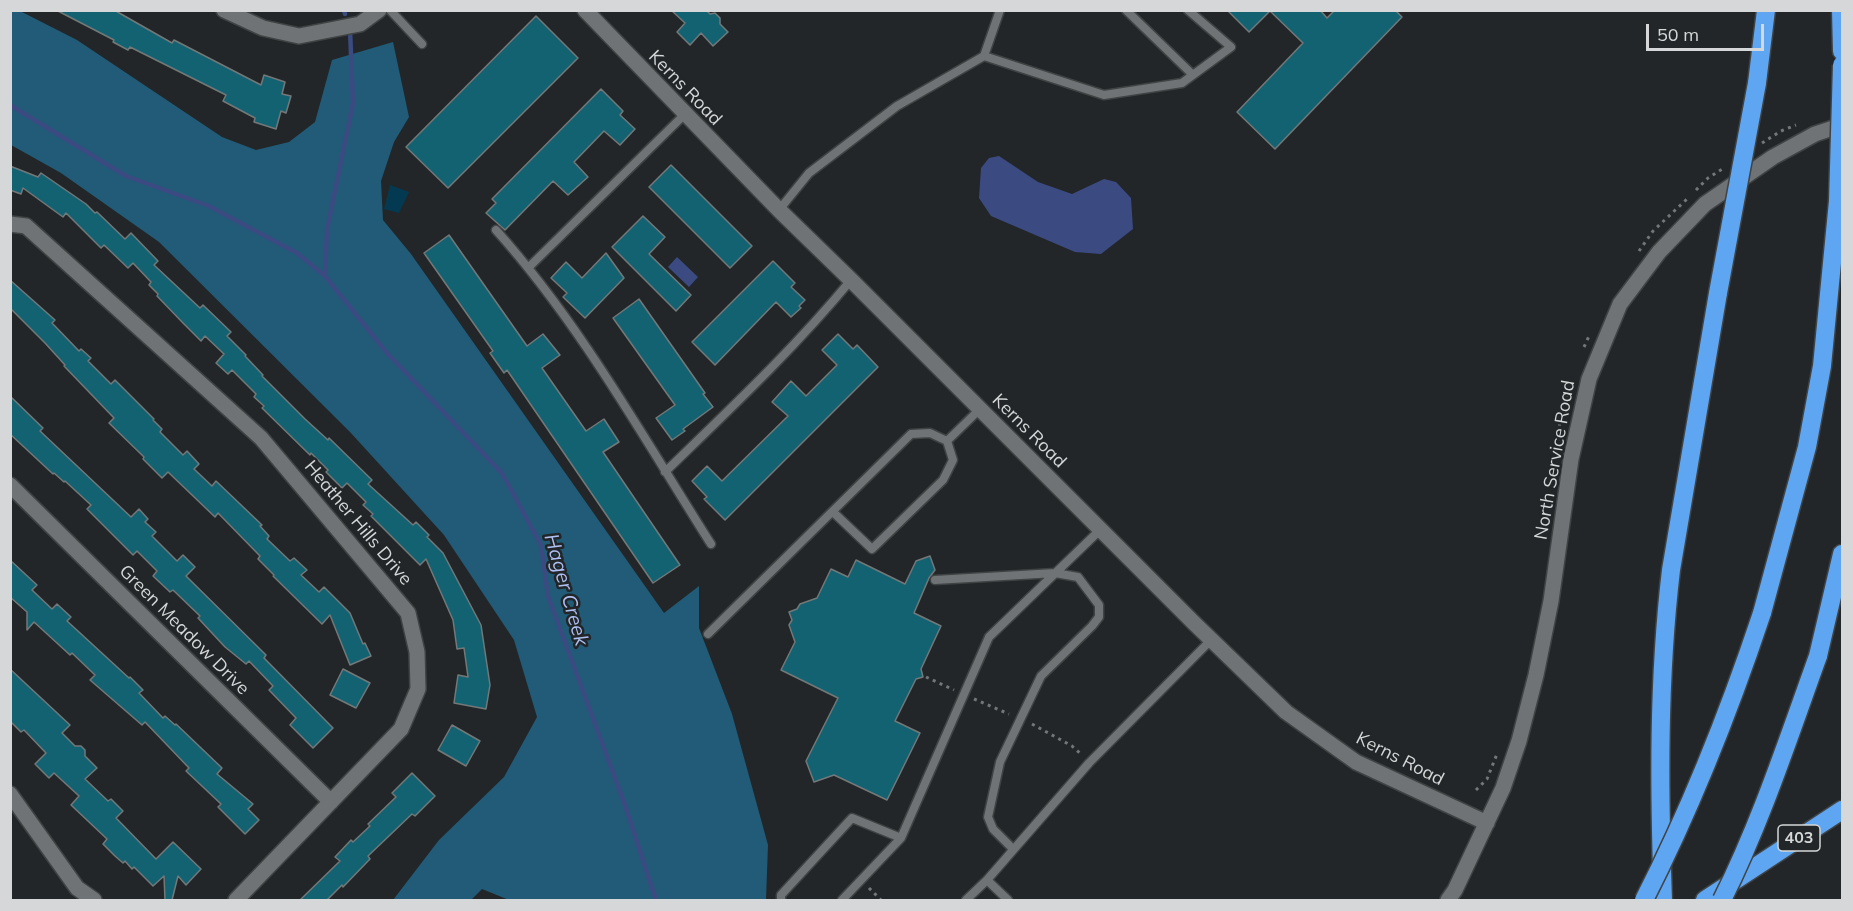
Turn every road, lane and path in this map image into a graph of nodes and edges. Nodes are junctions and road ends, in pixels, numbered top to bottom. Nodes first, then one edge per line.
1 (224, 10) edge
2 (379, 10) edge
3 (390, 10) edge
4 (585, 10) edge
5 (1000, 10) edge
6 (1126, 10) edge
7 (1188, 10) edge
8 (1766, 10) edge
9 (1841, 10) edge
10 (422, 44) dead end
11 (1842, 51) edge
12 (984, 56) junction
13 (1842, 65) edge
14 (1193, 75) junction
15 (684, 115) junction
16 (1799, 124) dead end
17 (1842, 126) edge
18 (1754, 149) dead end
19 (1726, 166) dead end
20 (778, 210) junction
21 (10, 224) edge
22 (496, 230) dead end
23 (1634, 258) dead end
24 (529, 267) junction
25 (851, 280) junction
26 (1591, 330) dead end
27 (1583, 350) dead end
28 (1570, 391) dead end
29 (980, 409) junction
30 (947, 441) junction
31 (1555, 457) dead end
32 (665, 472) junction
33 (10, 485) edge
34 (832, 512) junction
35 (1100, 530) junction
36 (711, 544) dead end
37 (1842, 554) edge
38 (1055, 573) junction
39 (935, 580) dead end
40 (708, 634) dead end
41 (1211, 640) junction
42 (1498, 750) dead end
43 (1476, 790) dead end
44 (10, 794) edge
45 (331, 802) junction
46 (1842, 810) edge
47 (1487, 823) junction
48 (901, 838) junction
49 (1013, 849) junction
50 (861, 880) junction
51 (987, 880) junction
52 (94, 900) edge
53 (236, 900) edge
54 (781, 900) edge
55 (842, 900) edge
56 (881, 900) edge
57 (966, 900) edge
58 (1008, 900) edge
59 (1448, 900) edge
60 (1644, 900) edge
61 (1663, 900) edge
62 (1705, 900) edge
63 (1722, 900) edge

1 - 2 street
3 - 10 lane
4 - 15 street, Kerns Road
5 - 12 lane
6 - 14 lane
7 - 14 lane
8 - 61 highway, bridge
9 - 11 highway
12 - 14 lane
12 - 20 lane
13 - 60 highway, bridge
15 - 20 street, Kerns Road
15 - 24 lane
16 - 18 path
17 - 47 street, North Service Road
19 - 23 path
20 - 25 street, Kerns Road
21 - 45 street, Heather Hills Drive
22 - 24 lane
24 - 32 lane
25 - 29 street, Kerns Road
25 - 32 lane
26 - 27 path
28 - 31 path
29 - 30 lane
29 - 35 street, Kerns Road
30 - 34 lane
30 - 34 lane
32 - 36 lane
33 - 45 street, Green Meadow Drive
34 - 40 lane
35 - 38 lane
35 - 41 street, Kerns Road
37 - 63 highway, bridge
38 - 39 lane
38 - 48 lane
38 - 49 lane
41 - 47 street, Kerns Road
41 - 49 lane
42 - 43 path
44 - 52 street
45 - 53 street, Heather Hills Drive
46 - 62 highway, 403, bridge
47 - 59 street, North Service Road
48 - 50 lane
48 - 54 lane
49 - 51 lane
50 - 55 lane
50 - 56 path
51 - 57 lane
51 - 58 lane

